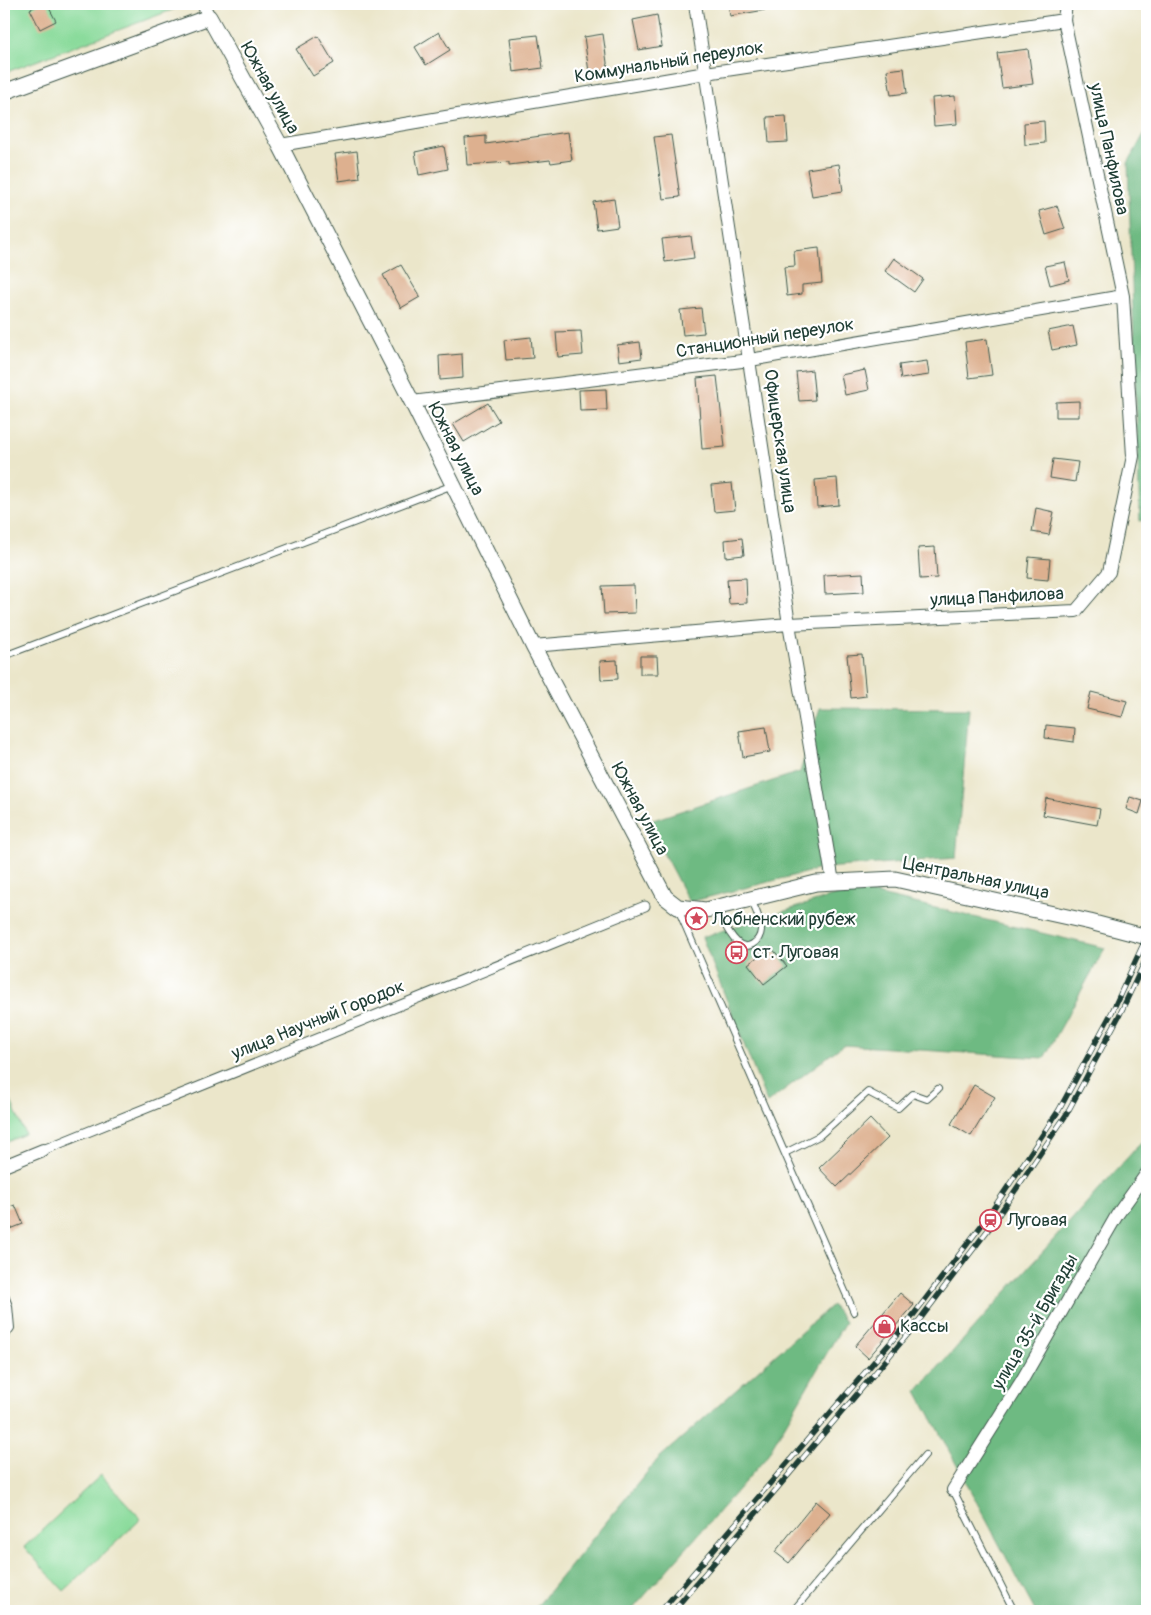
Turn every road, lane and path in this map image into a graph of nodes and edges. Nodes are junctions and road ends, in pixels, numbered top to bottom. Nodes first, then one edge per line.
1 (695, 4) edge
2 (1066, 4) edge
3 (206, 10) edge
4 (1064, 20) junction
5 (706, 73) junction
6 (4, 92) edge
7 (280, 145) junction
8 (1123, 296) junction
9 (750, 360) junction
10 (412, 402) junction
11 (453, 486) junction
12 (789, 624) junction
13 (533, 646) junction
14 (4, 656) edge
15 (833, 882) junction
16 (750, 898) junction
17 (645, 906) dead end
18 (715, 907) junction
19 (678, 908) junction
20 (1147, 937) edge
21 (938, 1089) dead end
22 (43, 1150) joint
23 (785, 1153) junction
24 (4, 1166) edge
25 (1147, 1173) edge
26 (4, 1293) edge
27 (854, 1312) dead end
28 (4, 1338) edge
29 (924, 1455) dead end
30 (953, 1490) joint
31 (794, 1611) edge
32 (1014, 1611) edge

1 - 5 street, Офицерская улица
2 - 4 street, улица Панфилова
3 - 6 street
3 - 7 street, Южная улица
4 - 5 street, Коммунальный переулок
4 - 8 street, улица Панфилова
5 - 7 street, Коммунальный переулок
5 - 9 street, Офицерская улица
7 - 10 street, Южная улица
8 - 9 street, Станционный переулок
8 - 12 street, улица Панфилова
9 - 10 street, Станционный переулок
9 - 12 street, Офицерская улица
10 - 11 street, Южная улица
11 - 13 street, Южная улица
11 - 14 lane
12 - 13 street, улица Панфилова
12 - 15 street, Офицерская улица
13 - 19 street, Южная улица
15 - 16 street, Центральная улица
15 - 20 street, Центральная улица
16 - 18 street, Центральная улица
16 - 18 lane
17 - 22 street, улица Научный Городок
18 - 19 street, Центральная улица
19 - 23 lane
21 - 23 lane
22 - 24 street, улица Научный Городок
23 - 27 lane
25 - 30 street, улица 35-й Бригады
26 - 28 lane
29 - 31 lane
30 - 32 lane

